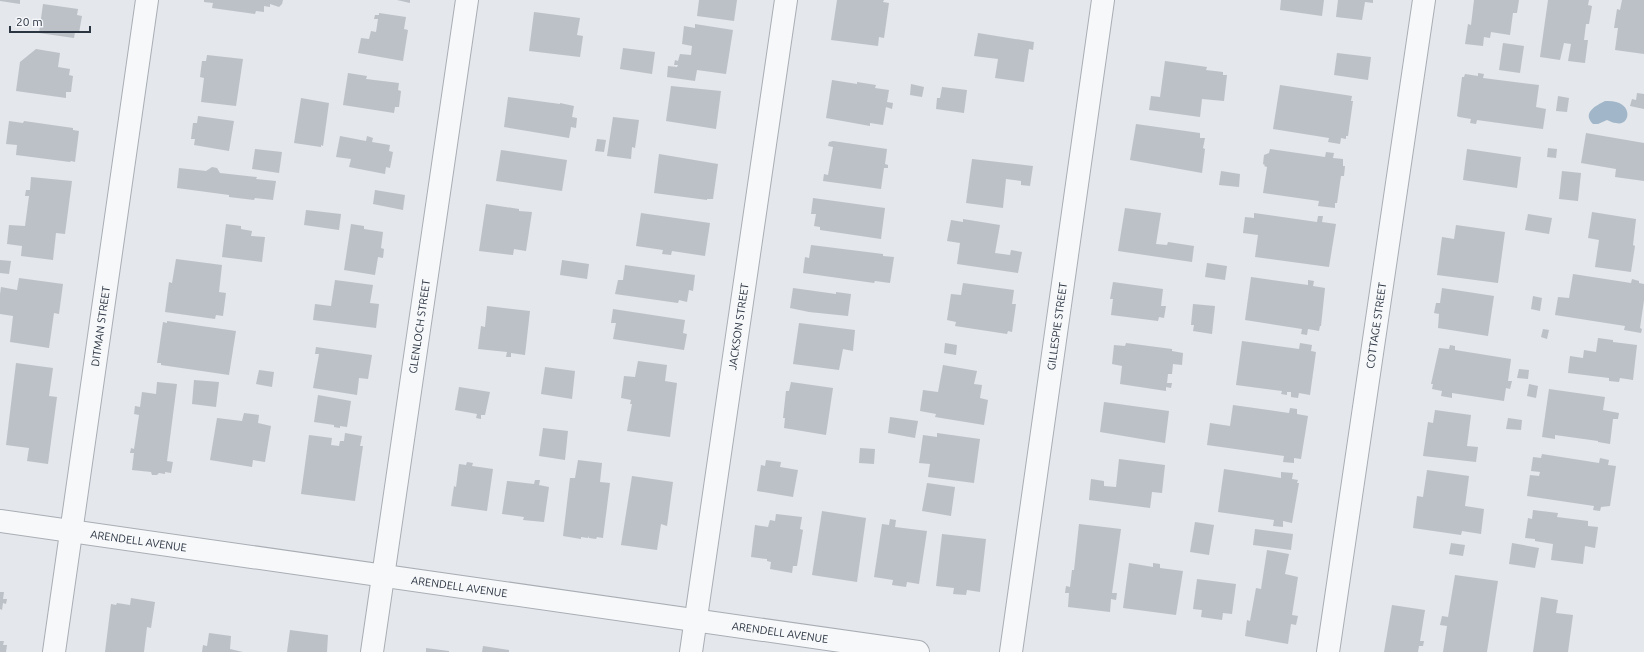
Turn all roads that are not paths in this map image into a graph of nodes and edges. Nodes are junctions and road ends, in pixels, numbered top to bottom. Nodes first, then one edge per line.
1 (147, 0) edge
2 (467, 0) edge
3 (786, 0) edge
4 (1103, 0) edge
5 (1424, 0) edge
6 (0, 522) edge
7 (71, 532) junction
8 (383, 576) junction
9 (696, 620) junction
10 (54, 652) edge
11 (372, 652) edge
12 (691, 652) edge
13 (918, 652) edge
14 (1011, 652) edge
15 (1328, 652) edge

1 - 7 street, DITMAN STREET
2 - 8 street, GLENLOCH STREET
3 - 9 street, JACKSON STREET
4 - 14 street, GILLESPIE STREET
5 - 15 street, COTTAGE STREET
6 - 7 street, ARENDELL AVENUE
7 - 8 street, ARENDELL AVENUE
7 - 10 street, DITMAN STREET
8 - 9 street, ARENDELL AVENUE
8 - 11 street, GLENLOCH STREET
9 - 12 street, JACKSON STREET
9 - 13 street, ARENDELL AVENUE

